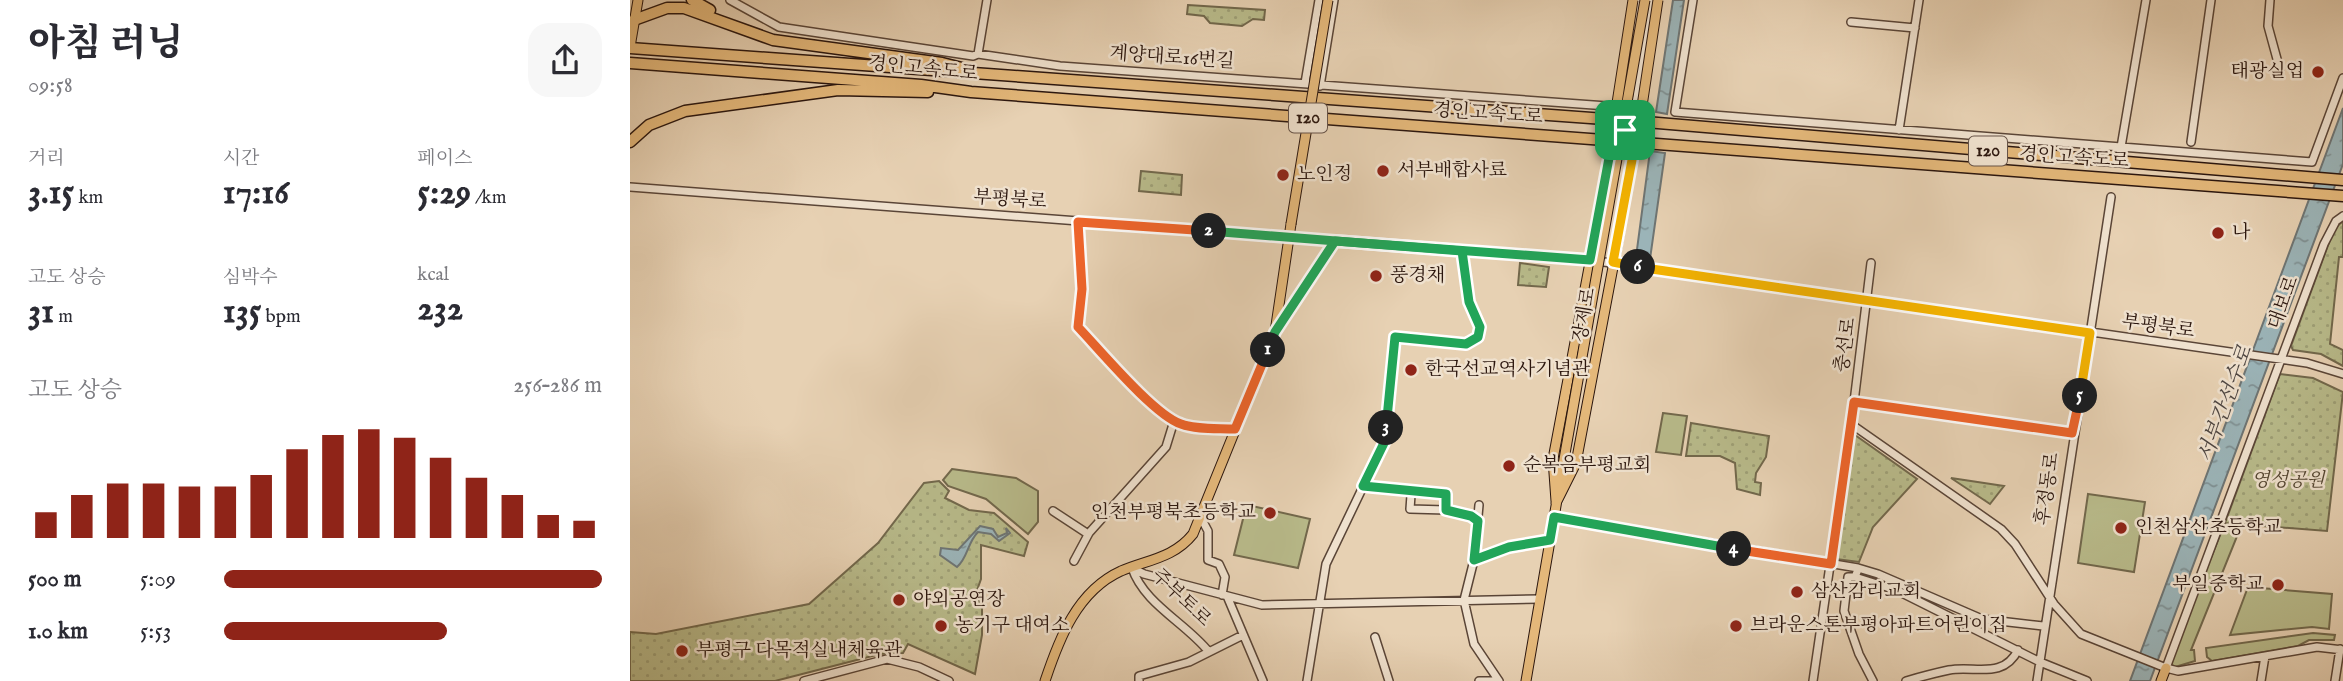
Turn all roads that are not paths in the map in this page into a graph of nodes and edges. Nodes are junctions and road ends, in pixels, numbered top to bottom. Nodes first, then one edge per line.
1 (638, 0) edge
2 (692, 0) edge
3 (730, 0) edge
4 (987, 0) edge
5 (1319, 0) edge
6 (1328, 0) edge
7 (1334, 0) edge
8 (1633, 0) edge
9 (1640, 0) edge
10 (1645, 0) edge
11 (1651, 0) edge
12 (1658, 0) edge
13 (1693, 0) edge
14 (1919, 0) edge
15 (2146, 0) edge
16 (2211, 0) edge
17 (2270, 0) edge
18 (1852, 22) dead end
19 (634, 25) junction
20 (732, 27) junction
21 (1915, 28) junction
22 (630, 48) edge
23 (978, 54) junction
24 (630, 63) edge
25 (1307, 69) junction
26 (2280, 70) dead end
27 (1323, 71) junction
28 (989, 75) junction
29 (2343, 78) edge
30 (1305, 83) junction
31 (1321, 86) junction
32 (971, 92) junction
33 (1622, 107) junction
34 (1625, 130) junction
35 (1899, 130) junction
36 (630, 142) edge
37 (2191, 142) dead end
38 (2121, 147) junction
39 (2343, 180) edge
40 (630, 187) edge
41 (2343, 196) edge
42 (2111, 197) dead end
43 (2343, 216) edge
44 (1078, 222) junction
45 (1289, 238) junction
46 (1335, 241) junction
47 (1462, 251) junction
48 (1590, 260) junction
49 (1613, 262) junction
50 (1871, 263) dead end
51 (1868, 301) junction
52 (1275, 332) junction
53 (2090, 333) junction
54 (2280, 360) junction
55 (2343, 374) edge
56 (1854, 402) junction
57 (1174, 421) junction
58 (1851, 424) junction
59 (1235, 429) junction
60 (2072, 433) junction
61 (1363, 486) junction
62 (1410, 495) dead end
63 (1556, 503) junction
64 (1479, 506) dead end
65 (1446, 510) junction
66 (1053, 511) dead end
67 (1554, 517) junction
68 (1200, 518) junction
69 (1478, 521) junction
70 (1088, 534) junction
71 (1550, 540) junction
72 (1474, 560) junction
73 (1074, 561) dead end
74 (1831, 564) junction
75 (2053, 567) junction
76 (1132, 568) junction
77 (2032, 570) junction
78 (1830, 574) junction
79 (1854, 574) junction
80 (2048, 594) junction
81 (1224, 596) junction
82 (1540, 599) junction
83 (1464, 600) junction
84 (1321, 603) junction
85 (2066, 620) junction
86 (2044, 623) junction
87 (1241, 635) junction
88 (1375, 637) dead end
89 (2342, 649) edge
90 (2018, 650) junction
91 (1209, 652) junction
92 (2265, 656) junction
93 (2040, 662) junction
94 (2166, 668) junction
95 (842, 671) junction
96 (804, 681) edge
97 (845, 681) edge
98 (949, 681) edge
99 (1045, 681) edge
100 (1139, 681) edge
101 (1263, 681) edge
102 (1307, 681) edge
103 (1389, 681) edge
104 (1479, 681) edge
105 (1499, 681) edge
106 (1528, 681) edge
107 (1812, 681) edge
108 (1873, 681) edge
109 (1906, 681) edge
110 (2037, 681) edge
111 (2087, 681) edge
112 (2161, 681) edge
113 (2261, 681) edge
114 (2335, 681) edge

1 - 19 main road
2 - 20 highway
3 - 23 street, 계양대로16번길
4 - 23 street
5 - 25 street
6 - 45 main road, 주부토로, bridge
7 - 27 street
8 - 34 main road, 장제로, bridge
9 - 33 street
10 - 34 main road, 장제로, bridge
11 - 33 street
12 - 34 main road, 장제로, bridge
13 - 35 street
14 - 21 street
15 - 38 street
16 - 37 street
17 - 26 street
18 - 21 street
19 - 20 highway
19 - 22 main road
20 - 28 highway
21 - 35 street
22 - 28 highway, 경인고속도로 / 120
23 - 30 street, 계양대로16번길
24 - 32 highway, 경인고속도로 / 120
25 - 27 street
25 - 30 street
27 - 31 street
28 - 39 highway, 경인고속도로 / 120
29 - 38 street
30 - 31 street, 계양대로16번길
31 - 33 street, 계양대로16번길
32 - 36 highway
32 - 41 highway, 경인고속도로 / 120
34 - 48 main road, 장제로, bridge
34 - 49 main road, 장제로, bridge
34 - 63 main road, 장제로, bridge
35 - 38 street
40 - 44 street, 부평북로
42 - 53 street, 후정동로
43 - 54 street, 대보로
44 - 45 street, 부평북로
44 - 57 street
45 - 46 street, 부평북로
45 - 52 main road, 주부토로
46 - 47 street, 부평북로
46 - 52 street
47 - 48 street, 부평북로
47 - 61 street
48 - 49 street, 부평북로
48 - 63 main road, 장제로
49 - 51 street, 부평북로
49 - 63 main road, 장제로
50 - 51 street, 충선로
51 - 53 street, 부평북로
51 - 56 street, 충선로
52 - 59 main road, 주부토로
53 - 54 street, 부평북로
53 - 60 street, 후정동로
54 - 55 street, 부평북로
54 - 94 street, 대보로
56 - 58 street, 충선로
56 - 60 street
57 - 59 street
57 - 70 street
58 - 74 street, 충선로
58 - 77 street
59 - 68 main road, 주부토로
60 - 75 street, 후정동로
61 - 65 street
61 - 84 street
62 - 65 street
63 - 67 main road, 장제로
64 - 69 street
65 - 69 street
66 - 70 street
67 - 71 main road, 장제로
67 - 74 street
68 - 76 main road, 주부토로
68 - 81 street, 주부토로
69 - 72 street
70 - 73 street
71 - 72 street
71 - 82 main road, 장제로
72 - 83 street
74 - 78 street, 충선로
74 - 79 street
75 - 77 street
75 - 80 street, 후정동로
76 - 81 street
76 - 91 street, 주부토로
76 - 99 main road, 주부토로
77 - 80 street
78 - 79 street
78 - 107 street, 충선로
79 - 86 street
79 - 90 street
79 - 108 street
80 - 85 street
80 - 86 street, 후정동로
81 - 84 street
81 - 87 street
82 - 83 street
82 - 106 main road, 장제로
83 - 84 street
83 - 105 street
84 - 102 street
85 - 86 street
85 - 94 street
86 - 93 street, 후정동로
87 - 91 street
87 - 101 street
88 - 103 street
89 - 92 street
89 - 114 street
90 - 93 street
90 - 109 street
91 - 100 street
92 - 94 street
92 - 113 street
93 - 110 street, 후정동로
93 - 111 street
94 - 112 main road, 대보로
95 - 96 street
95 - 97 street
95 - 98 street
104 - 105 street

